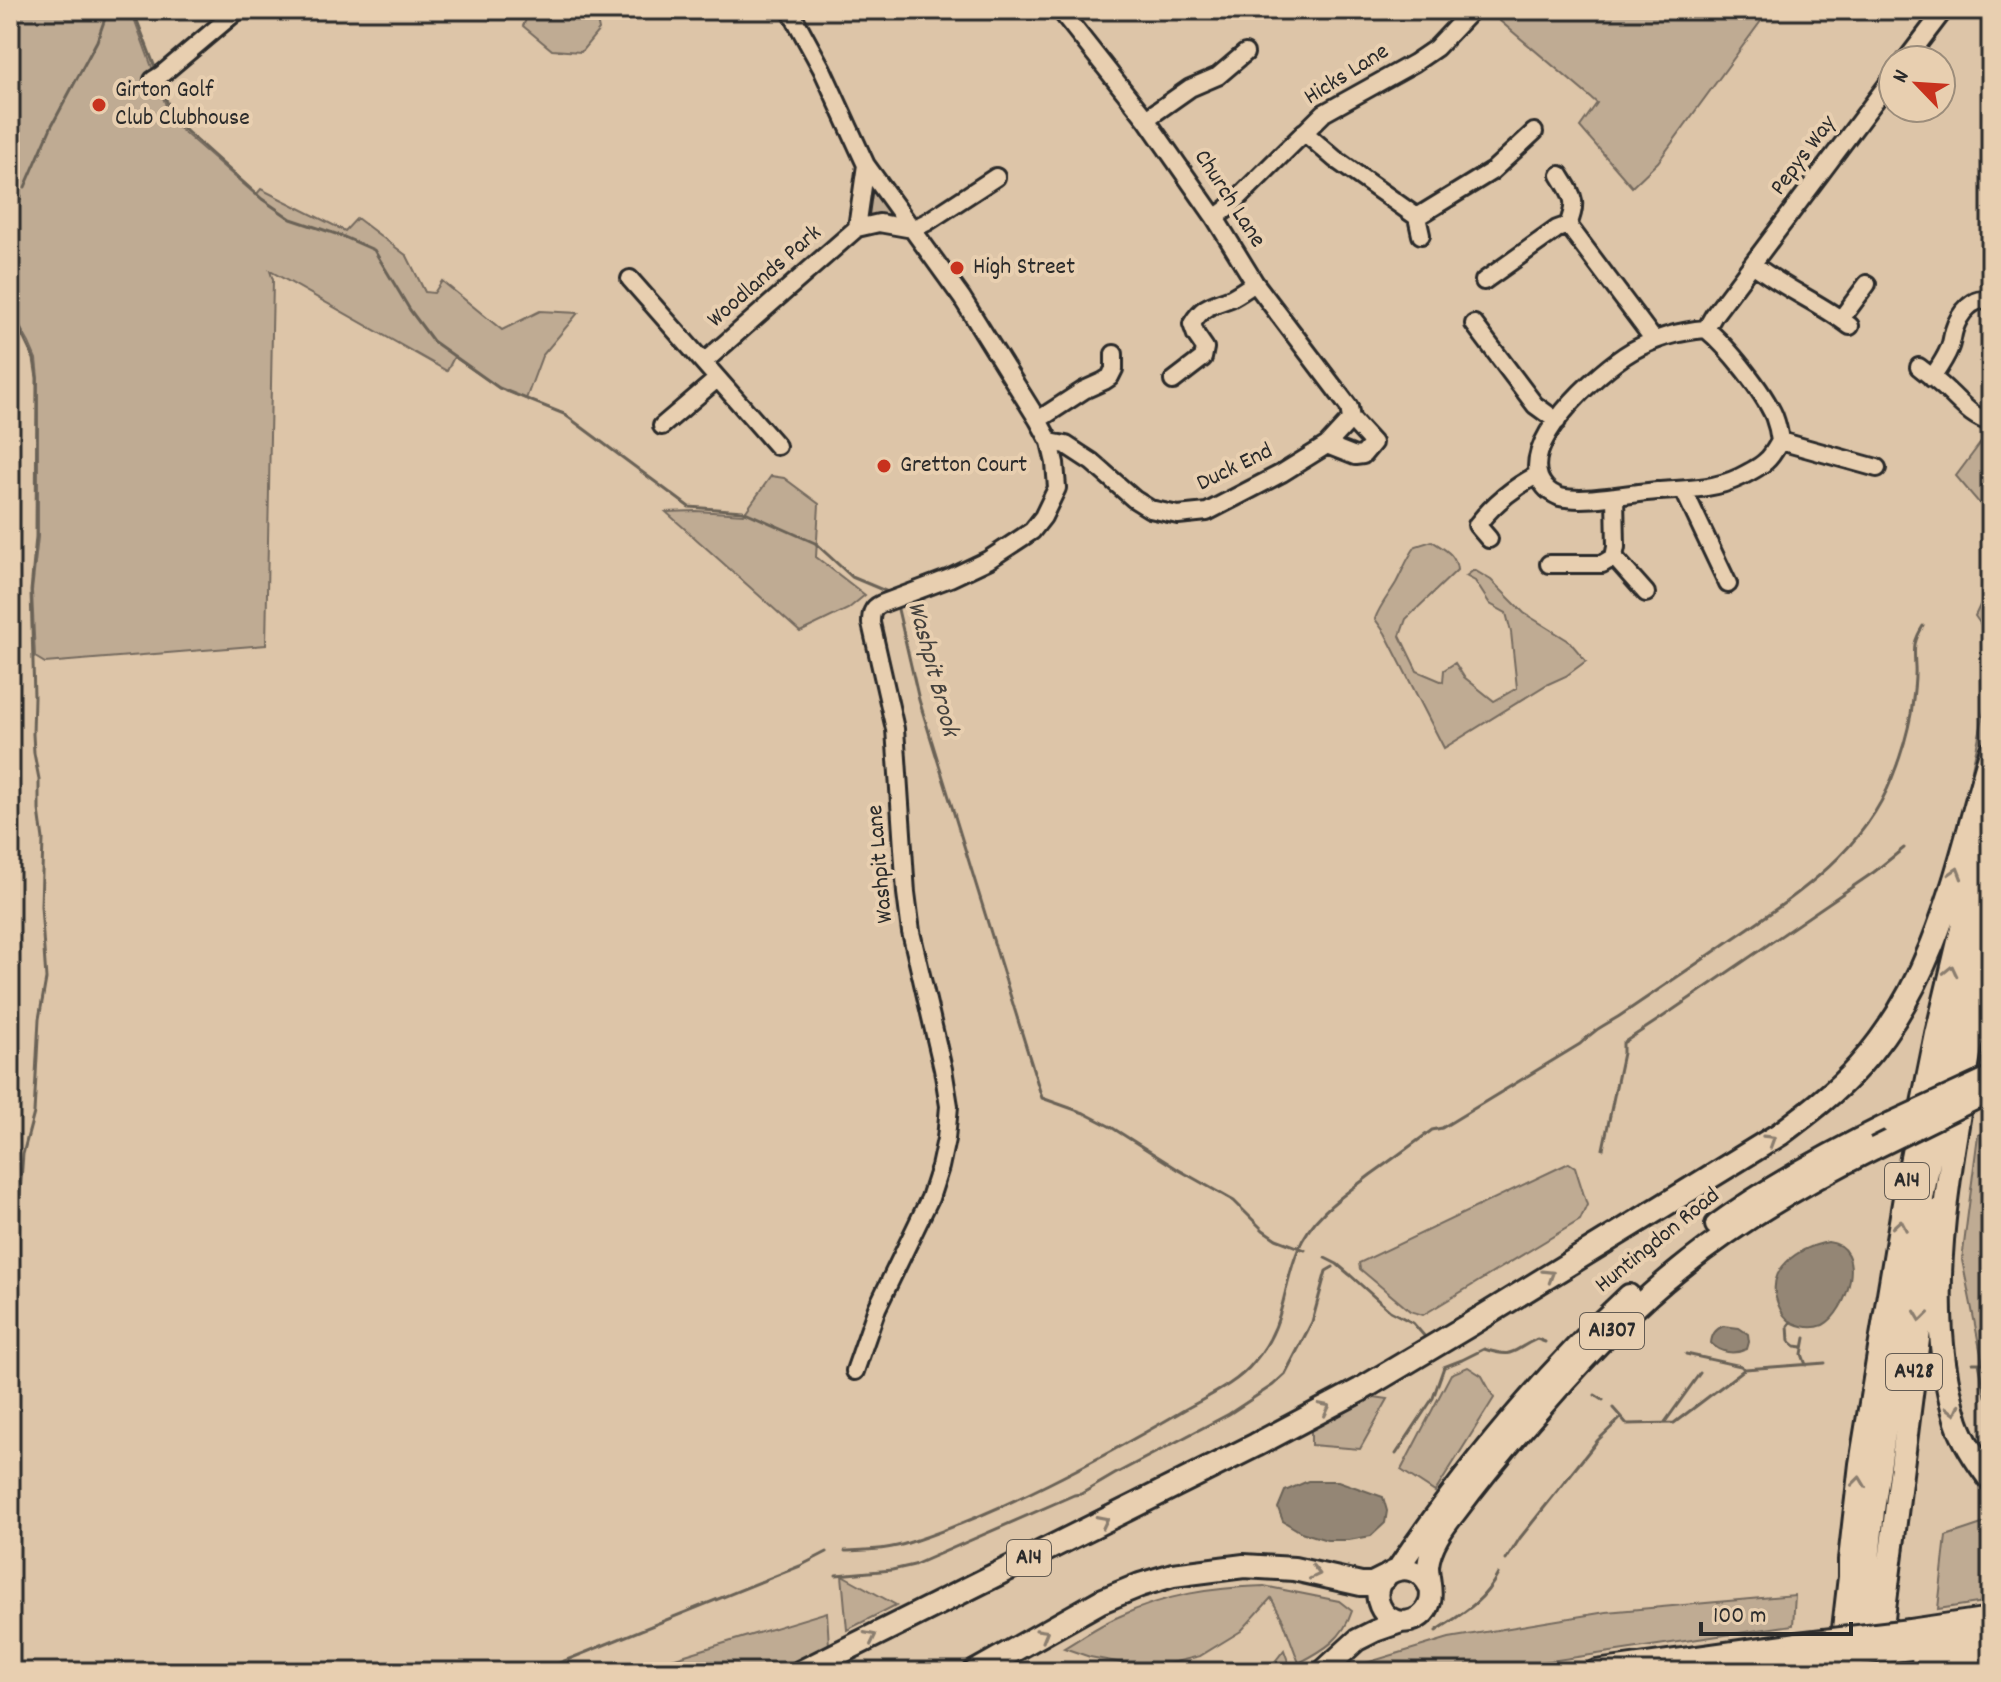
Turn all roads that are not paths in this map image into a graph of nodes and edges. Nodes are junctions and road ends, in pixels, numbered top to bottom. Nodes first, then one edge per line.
1 (238, 10) edge
2 (790, 10) edge
3 (1060, 10) edge
4 (1472, 10) edge
5 (1944, 10) edge
6 (1918, 44) edge
7 (1245, 53) dead end
8 (157, 77) dead end
9 (1877, 98) edge
10 (1146, 119) junction
11 (1304, 132) junction
12 (1534, 132) dead end
13 (866, 165) junction
14 (1560, 175) dead end
15 (996, 177) dead end
16 (1417, 217) junction
17 (1215, 218) junction
18 (1568, 225) junction
19 (857, 228) junction
20 (913, 229) junction
21 (1421, 235) dead end
22 (1753, 264) junction
23 (630, 279) dead end
24 (1484, 281) dead end
25 (1255, 283) junction
26 (1867, 284) dead end
27 (1991, 302) edge
28 (1474, 324) dead end
29 (1706, 329) junction
30 (1654, 340) junction
31 (1114, 354) dead end
32 (704, 362) junction
33 (717, 379) junction
34 (1173, 381) dead end
35 (1351, 419) junction
36 (1038, 420) junction
37 (1557, 421) junction
38 (1990, 422) edge
39 (662, 427) dead end
40 (1780, 441) junction
41 (1050, 442) junction
42 (1327, 445) junction
43 (777, 446) dead end
44 (1877, 468) dead end
45 (1537, 475) junction
46 (1684, 491) junction
47 (1615, 496) junction
48 (1489, 539) dead end
49 (1614, 557) junction
50 (1549, 564) dead end
51 (1728, 584) dead end
52 (1646, 593) dead end
53 (1991, 752) edge
54 (1991, 807) edge
55 (1991, 878) edge
56 (1991, 946) edge
57 (1946, 1072) junction
58 (1991, 1077) edge
59 (1991, 1091) edge
60 (855, 1371) dead end
61 (1991, 1480) edge
62 (1873, 1510) junction
63 (1850, 1560) junction
64 (1391, 1574) junction
65 (1429, 1586) junction
66 (1379, 1604) junction
67 (1991, 1619) edge
68 (1401, 1622) junction
69 (1991, 1636) edge
70 (1357, 1640) junction
71 (1798, 1653) junction
72 (1903, 1655) edge
73 (1991, 1656) edge
74 (801, 1672) edge
75 (975, 1672) edge
76 (1322, 1672) edge
77 (1596, 1672) edge
78 (1719, 1672) edge
79 (1829, 1672) edge
80 (1839, 1672) edge
81 (1857, 1672) edge
82 (1871, 1672) edge
83 (1878, 1672) edge

1 - 8 street
2 - 13 street
3 - 10 street, Church Lane
4 - 11 street, Hicks Lane
5 - 6 street
7 - 10 street
9 - 22 street, Pepys Way
10 - 17 street, Church Lane
11 - 16 street
11 - 17 street, Hicks Lane
12 - 16 street
13 - 19 street, Woodlands Park
13 - 20 street
14 - 18 street
15 - 20 street
16 - 21 street
17 - 25 street, Church Lane
18 - 24 street
18 - 30 street
19 - 20 street, Woodlands Park
19 - 32 street, Woodlands Park
20 - 36 street
22 - 26 street
22 - 29 street, Pepys Way
23 - 32 street, Woodlands Park
25 - 34 street
25 - 35 street, Church Lane
27 - 38 street
28 - 37 street
29 - 30 street
29 - 40 street
30 - 37 street
31 - 36 street
32 - 33 street, Woodlands Park
33 - 39 street
33 - 43 street, Woodlands Park
35 - 42 street, Duck End
35 - 42 street, Church Lane
36 - 41 street
37 - 45 street
40 - 44 street
40 - 46 street
41 - 42 street, Duck End
41 - 60 street, Washpit Lane
45 - 47 street
45 - 48 street
46 - 47 street
46 - 51 street
47 - 49 street
49 - 50 street
49 - 52 street
74 -> 53 highway, A14
63 -> 54 highway, A14
55 - 57 highway, A14
56 -> 61 highway
57 - 62 highway, A14
57 -> 83 highway, A428
58 - 64 main road, Huntingdon Road / A1307, bridge
59 - 65 main road, Huntingdon Road / A1307, bridge
62 - 81 highway, A14
62 - 82 highway
63 - 79 highway
63 - 80 highway
64 - 65 main road
64 - 66 main road
75 -> 64 highway
65 - 68 main road
66 - 68 main road
66 - 70 main road
67 - 72 highway
68 - 70 main road
69 - 72 highway
70 - 76 main road
71 - 72 highway, bridge
71 - 77 highway
71 - 78 highway
72 - 73 highway

